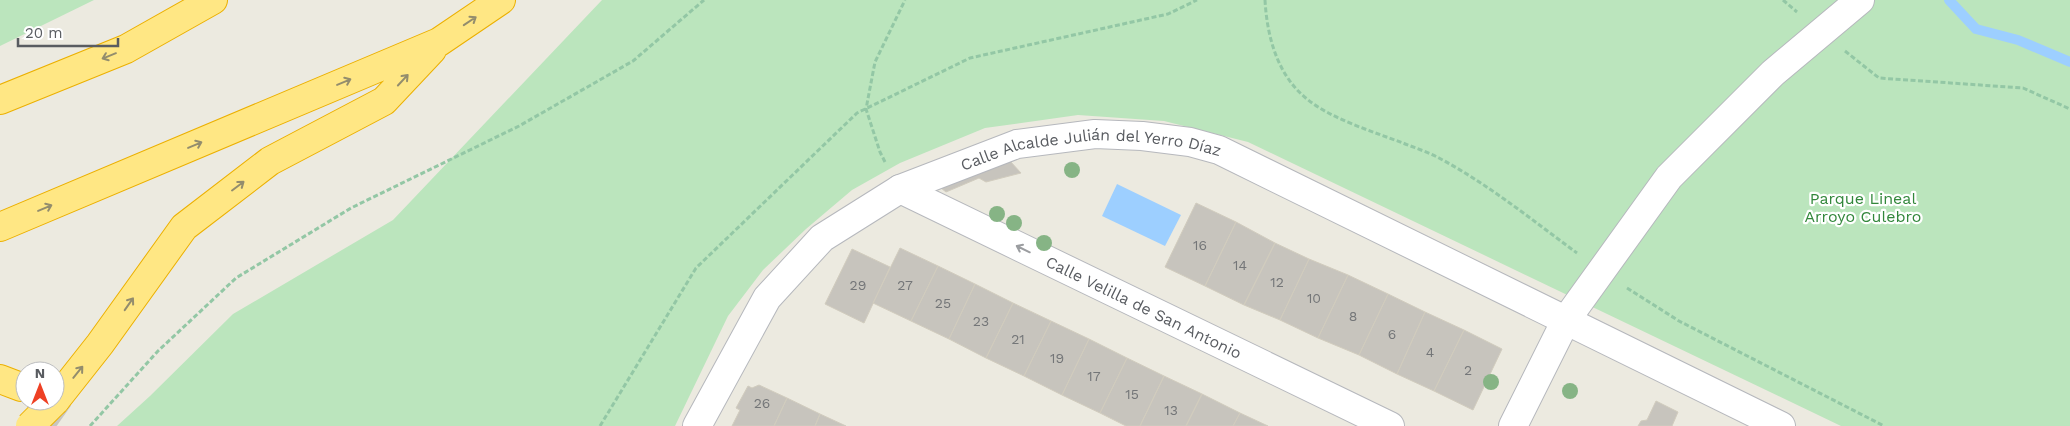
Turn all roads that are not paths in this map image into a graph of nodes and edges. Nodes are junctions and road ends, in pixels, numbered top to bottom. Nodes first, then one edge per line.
1 (213, 0) edge
2 (502, 0) edge
3 (1860, 0) edge
4 (439, 42) junction
5 (0, 100) edge
6 (900, 189) junction
7 (0, 227) edge
8 (1566, 320) junction
9 (65, 388) edge
10 (45, 411) edge
11 (1748, 419) edge
12 (30, 426) edge
13 (697, 426) edge
14 (1390, 426) edge
15 (1513, 426) edge
16 (1782, 426) edge

1 -> 5 highway
4 -> 2 highway
3 - 8 street
7 -> 4 highway
9 -> 4 highway
6 - 8 street, Calle Alcalde Julián del Yerro Díaz
6 - 13 street, Calle Alcalde Julián del Yerro Díaz
14 -> 6 street, Calle Velilla de San Antonio
8 - 11 street, Calle Alcalde Julián del Yerro Díaz
8 - 15 street
10 - 12 highway, bridge
11 - 16 street, Calle Alcalde Julián del Yerro Díaz

